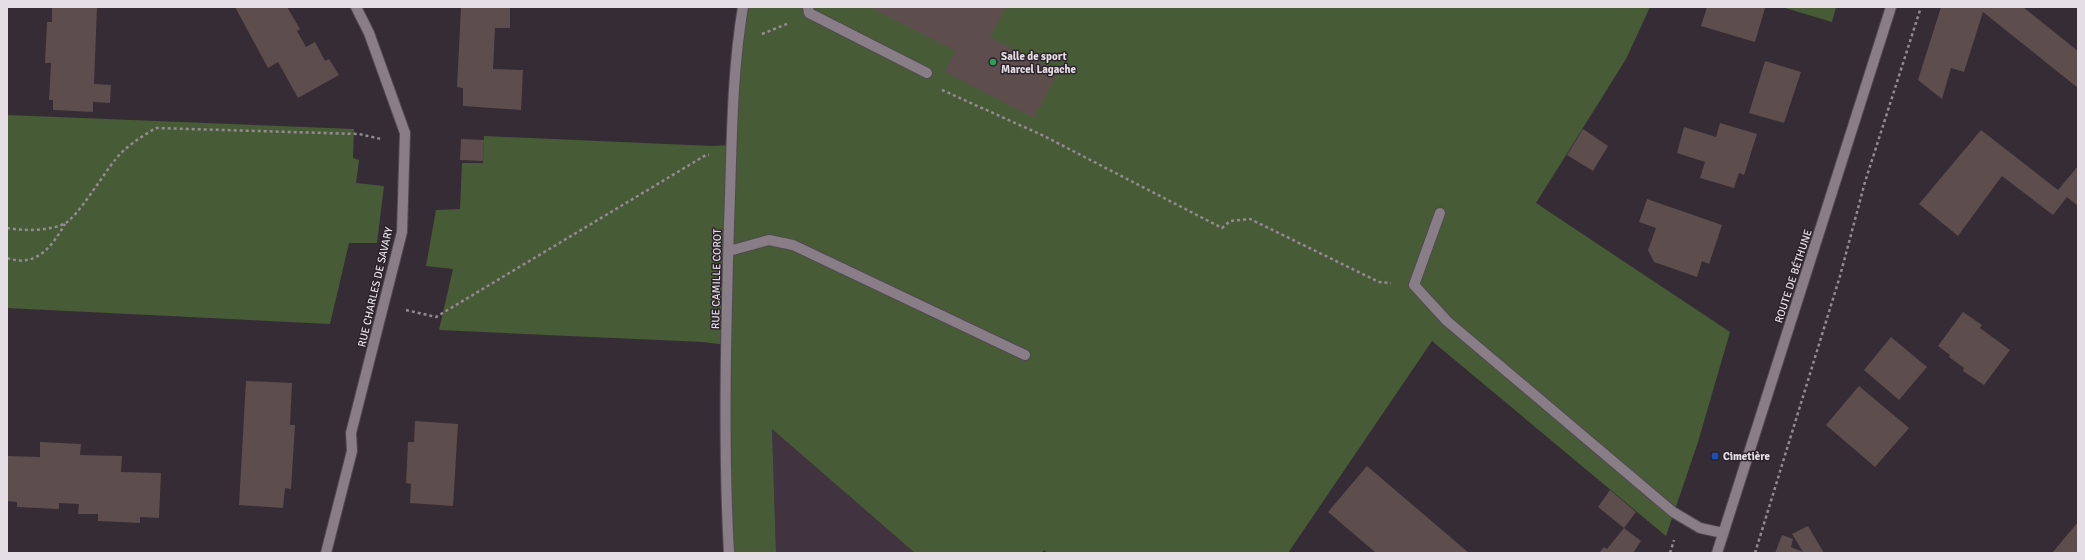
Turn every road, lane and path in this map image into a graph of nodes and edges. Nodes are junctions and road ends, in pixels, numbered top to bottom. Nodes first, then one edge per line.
1 (356, 7) edge
2 (743, 7) edge
3 (808, 7) edge
4 (1891, 7) edge
5 (1921, 7) edge
6 (927, 74) joint
7 (403, 143) junction
8 (732, 156) junction
9 (1440, 213) dead end
10 (66, 223) junction
11 (7, 228) edge
12 (729, 250) junction
13 (7, 258) edge
14 (1414, 285) junction
15 (384, 306) junction
16 (1025, 355) dead end
17 (1723, 533) junction
18 (326, 553) edge
19 (729, 553) edge
20 (1717, 553) edge
21 (1755, 553) edge

1 - 7 street, RUE CHARLES DE SAVARY
2 - 8 street, RUE CAMILLE COROT
3 - 6 street
4 - 17 street, ROUTE DE BÉTHUNE
5 - 21 path
6 - 14 path
7 - 10 path
7 - 15 street, RUE CHARLES DE SAVARY
8 - 12 street, RUE CAMILLE COROT
8 - 15 path
9 - 14 street
10 - 11 path
10 - 13 path
12 - 16 street
12 - 19 street, RUE CAMILLE COROT
14 - 17 street
15 - 18 street, RUE CHARLES DE SAVARY
17 - 20 street, ROUTE DE BÉTHUNE

